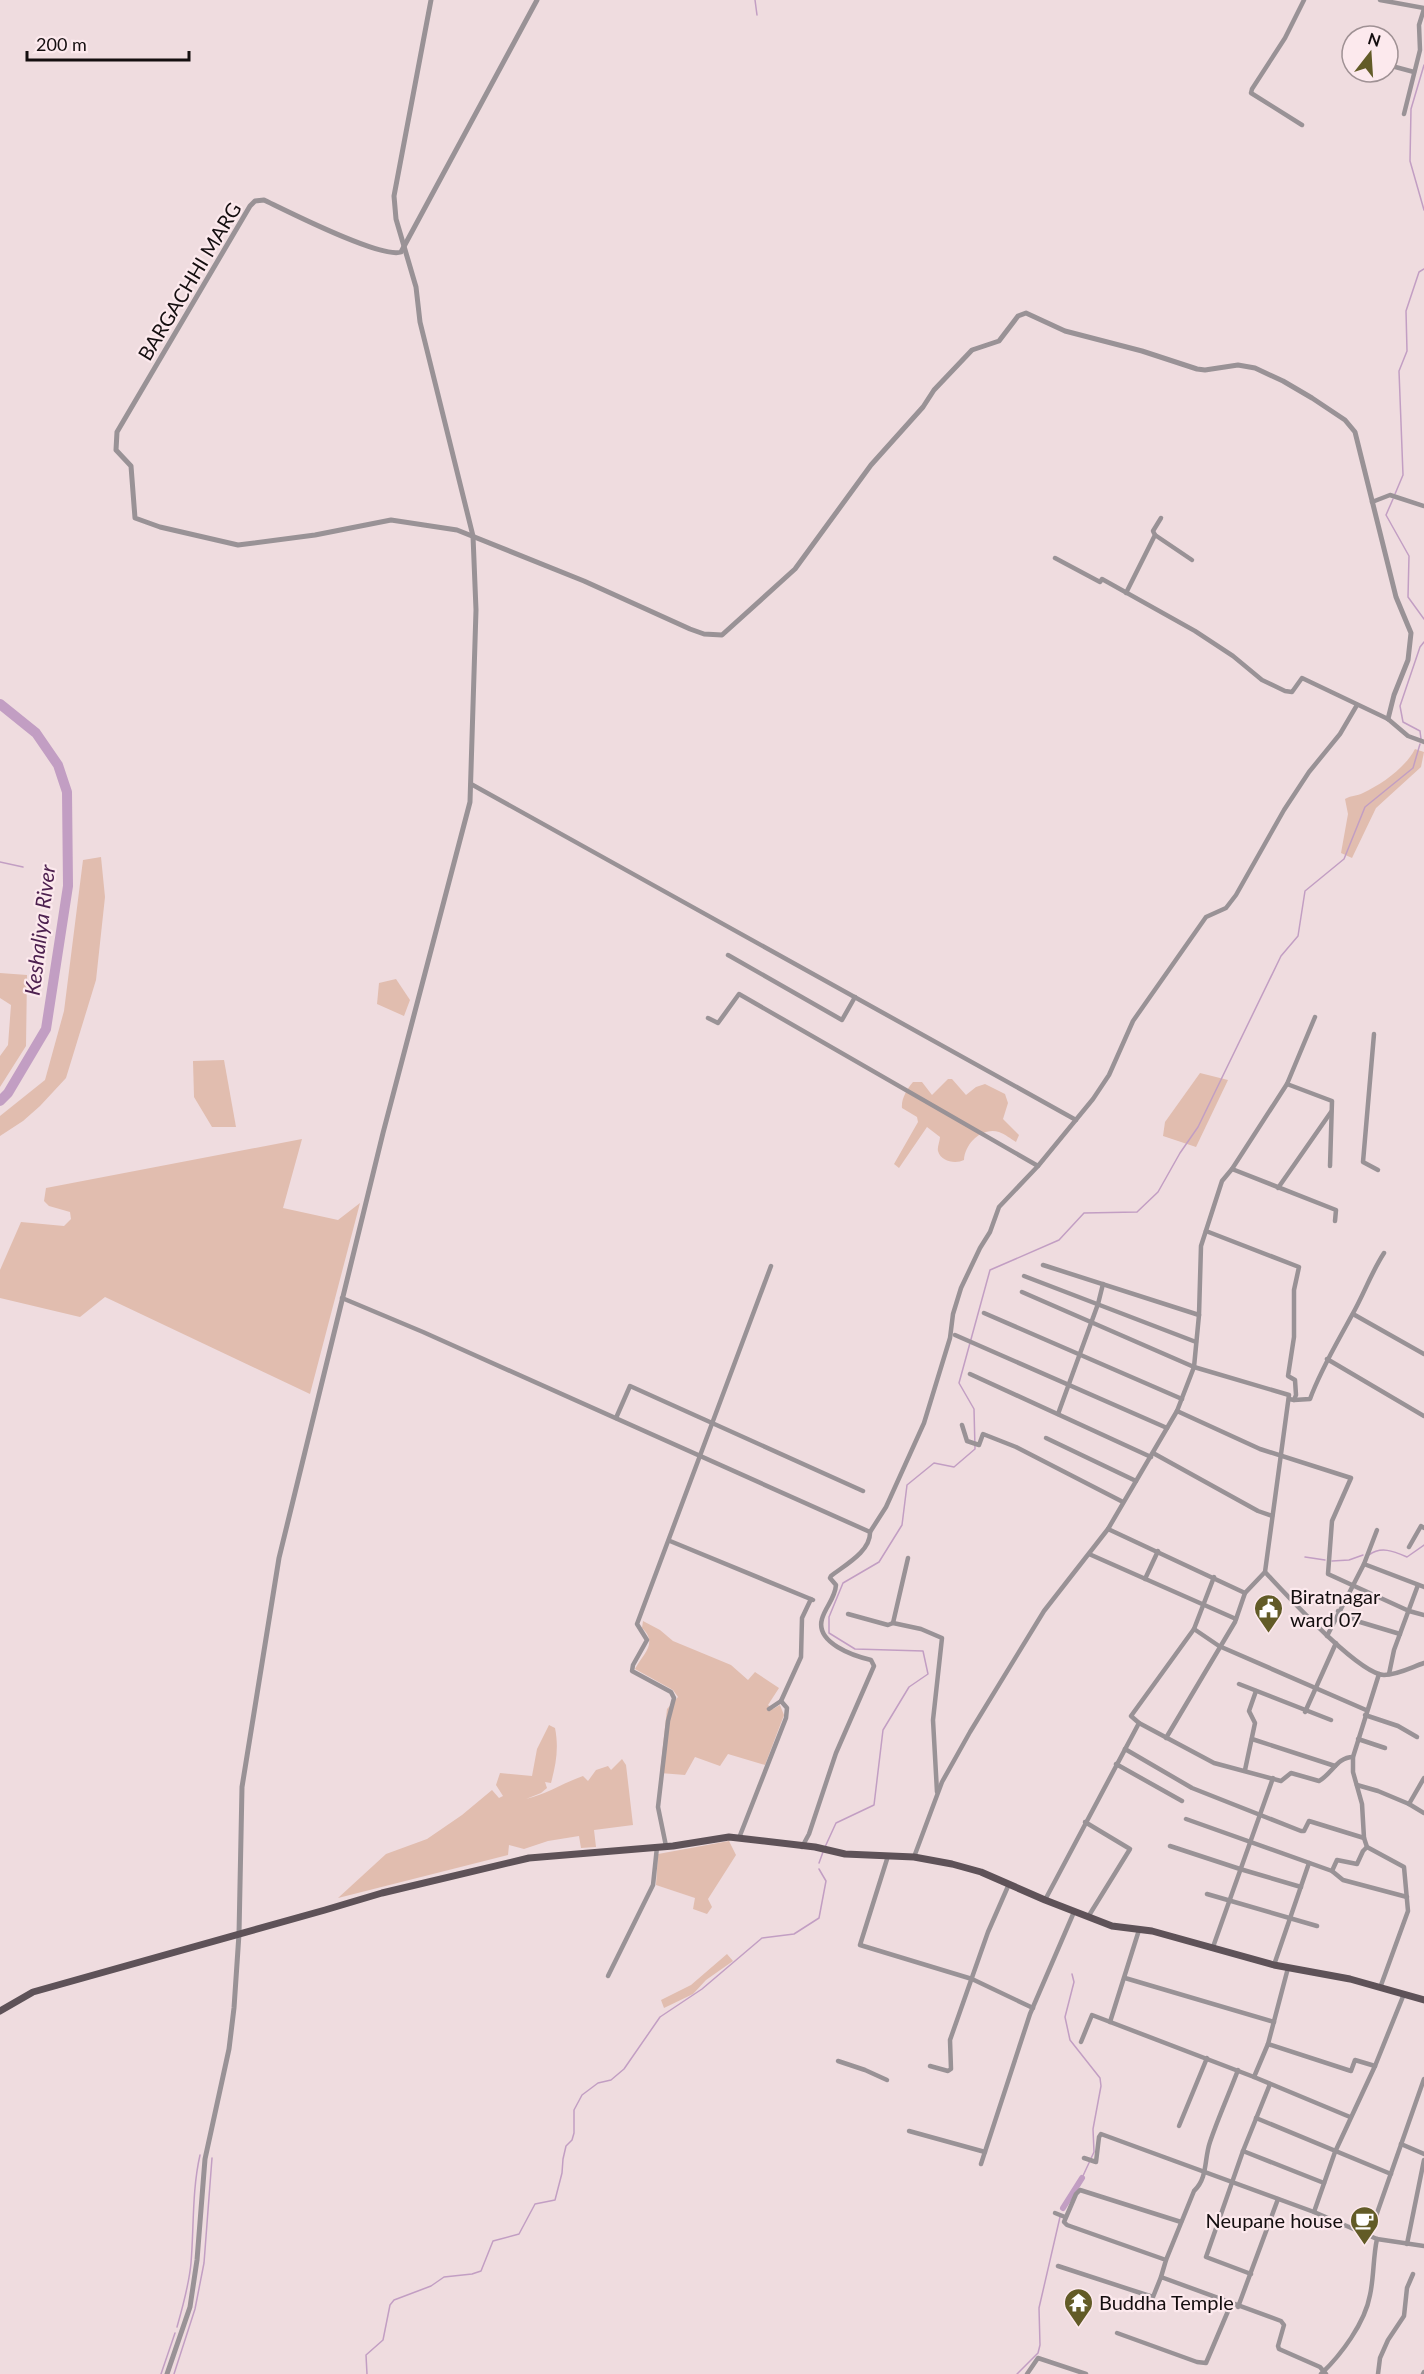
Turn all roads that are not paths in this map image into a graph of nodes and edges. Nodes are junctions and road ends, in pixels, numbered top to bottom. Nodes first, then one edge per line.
1 (431, 0) edge
2 (537, 0) edge
3 (1304, 0) edge
4 (1380, 0) edge
5 (1424, 8) edge
6 (1400, 68) edge
7 (1414, 72) junction
8 (1404, 114) dead end
9 (1302, 125) dead end
10 (404, 247) junction
11 (1372, 502) junction
12 (1424, 506) edge
13 (1161, 518) dead end
14 (472, 536) junction
15 (1155, 536) junction
16 (1055, 558) dead end
17 (1192, 560) dead end
18 (1126, 593) junction
19 (1357, 705) junction
20 (1388, 719) junction
21 (1421, 741) edge
22 (471, 784) junction
23 (728, 955) dead end
24 (855, 997) junction
25 (1315, 1017) dead end
26 (708, 1018) dead end
27 (1374, 1034) dead end
28 (1287, 1084) junction
29 (1332, 1111) junction
30 (1076, 1120) junction
31 (1038, 1166) junction
32 (1330, 1166) dead end
33 (1232, 1169) junction
34 (1378, 1170) dead end
35 (1278, 1188) junction
36 (1335, 1221) dead end
37 (1206, 1231) junction
38 (1384, 1253) dead end
39 (1043, 1265) dead end
40 (771, 1266) dead end
41 (1024, 1276) dead end
42 (1103, 1284) junction
43 (1022, 1292) dead end
44 (342, 1298) junction
45 (1098, 1304) junction
46 (984, 1313) dead end
47 (1353, 1314) junction
48 (1199, 1316) junction
49 (1092, 1323) junction
50 (955, 1335) dead end
51 (1196, 1342) junction
52 (1080, 1354) junction
53 (1424, 1354) edge
54 (1327, 1359) junction
55 (1194, 1367) junction
56 (970, 1374) dead end
57 (1069, 1385) junction
58 (1182, 1399) junction
59 (1291, 1399) junction
60 (1177, 1411) junction
61 (1058, 1414) junction
62 (1424, 1416) edge
63 (616, 1418) junction
64 (713, 1423) junction
65 (962, 1425) dead end
66 (1167, 1428) junction
67 (1046, 1438) dead end
68 (1152, 1455) junction
69 (701, 1456) junction
70 (1280, 1456) junction
71 (1136, 1481) junction
72 (863, 1491) dead end
73 (1123, 1502) junction
74 (1272, 1516) junction
75 (1424, 1528) edge
76 (1108, 1529) junction
77 (1377, 1530) dead end
78 (870, 1532) junction
79 (670, 1541) junction
80 (1409, 1547) dead end
81 (1158, 1551) junction
82 (1089, 1554) junction
83 (908, 1558) dead end
84 (1364, 1564) junction
85 (1265, 1572) junction
86 (1214, 1577) junction
87 (1145, 1579) junction
88 (1418, 1585) junction
89 (1353, 1586) junction
90 (1424, 1587) edge
91 (1245, 1593) junction
92 (1204, 1606) junction
93 (1338, 1611) junction
94 (1409, 1611) junction
95 (848, 1614) dead end
96 (1424, 1615) edge
97 (1236, 1619) junction
98 (893, 1623) junction
99 (1194, 1629) junction
100 (1400, 1634) junction
101 (1327, 1636) junction
102 (1336, 1643) junction
103 (1219, 1646) junction
104 (1424, 1663) edge
105 (1379, 1674) junction
106 (1389, 1674) junction
107 (1239, 1684) dead end
108 (1315, 1690) junction
109 (1256, 1691) junction
110 (781, 1701) junction
111 (769, 1709) dead end
112 (1305, 1712) junction
113 (1366, 1712) junction
114 (1331, 1720) dead end
115 (1139, 1723) junction
116 (1417, 1737) dead end
117 (1166, 1738) junction
118 (1252, 1738) junction
119 (1358, 1739) junction
120 (1385, 1748) dead end
121 (1125, 1749) junction
122 (1353, 1757) junction
123 (1116, 1764) junction
124 (1335, 1766) junction
125 (1245, 1770) junction
126 (1273, 1778) junction
127 (1424, 1778) edge
128 (1357, 1785) junction
129 (937, 1794) junction
130 (1182, 1801) dead end
131 (1409, 1804) junction
132 (1424, 1813) edge
133 (1259, 1815) junction
134 (1186, 1819) dead end
135 (1085, 1822) junction
136 (740, 1838) junction
137 (1364, 1838) junction
138 (1250, 1841) junction
139 (666, 1846) junction
140 (1170, 1846) dead end
141 (657, 1847) junction
142 (802, 1847) junction
143 (1367, 1847) junction
144 (888, 1856) junction
145 (914, 1857) junction
146 (1309, 1863) junction
147 (1240, 1869) junction
148 (1332, 1871) junction
149 (1009, 1884) junction
150 (1301, 1887) junction
151 (1207, 1894) dead end
152 (1407, 1897) junction
153 (1045, 1900) junction
154 (1228, 1902) junction
155 (1074, 1912) junction
156 (1088, 1917) junction
157 (1289, 1918) junction
158 (1317, 1926) dead end
159 (1139, 1930) junction
160 (239, 1934) junction
161 (1213, 1947) junction
162 (1274, 1965) junction
163 (1288, 1968) junction
164 (608, 1976) dead end
165 (1125, 1978) junction
166 (972, 1979) junction
167 (1380, 1988) junction
168 (1404, 1994) junction
169 (1424, 2000) edge
170 (1033, 2008) junction
171 (0, 2011) edge
172 (1110, 2022) junction
173 (1274, 2022) junction
174 (1081, 2042) dead end
175 (1268, 2044) junction
176 (1207, 2058) junction
177 (838, 2061) dead end
178 (930, 2066) dead end
179 (1375, 2066) junction
180 (1238, 2070) junction
181 (1254, 2077) junction
182 (1424, 2079) edge
183 (887, 2080) dead end
184 (1270, 2084) junction
185 (1350, 2117) junction
186 (1256, 2118) junction
187 (1179, 2126) dead end
188 (909, 2131) dead end
189 (1401, 2144) junction
190 (1243, 2151) junction
191 (985, 2152) junction
192 (1335, 2152) junction
193 (1424, 2154) edge
194 (1084, 2158) dead end
195 (1424, 2160) edge
196 (981, 2164) dead end
197 (1205, 2172) junction
198 (1391, 2174) junction
199 (1232, 2182) junction
200 (1324, 2183) junction
201 (1278, 2199) junction
202 (1314, 2212) junction
203 (1055, 2214) dead end
204 (1065, 2217) junction
205 (1180, 2222) junction
206 (1369, 2236) junction
207 (1377, 2239) junction
208 (1407, 2244) junction
209 (1424, 2246) edge
210 (1166, 2260) junction
211 (1058, 2266) dead end
212 (1251, 2274) junction
213 (1413, 2274) dead end
214 (1161, 2277) junction
215 (1231, 2304) junction
216 (1238, 2307) junction
217 (1117, 2333) dead end
218 (1324, 2373) edge
219 (167, 2374) edge
220 (1027, 2374) edge
221 (1086, 2374) edge
222 (1378, 2374) edge

1 - 10 street
2 - 10 street
3 - 9 street
4 - 5 street
5 - 7 street
6 - 7 street
7 - 8 street
10 - 14 street
10 - 14 street, BARGACHHI MARG
11 - 12 street
11 - 14 street
11 - 20 street
13 - 15 street
14 - 22 street
15 - 17 street
15 - 18 street
16 - 18 street
18 - 19 street
19 - 20 street
19 - 30 street
20 - 21 street
22 - 24 street
22 - 44 street
23 - 24 street
24 - 30 street
25 - 28 street
26 - 31 street
27 - 34 street
28 - 29 street
28 - 33 street
29 - 32 street
29 - 35 street
30 - 31 street
31 - 78 street
33 - 35 street
33 - 37 street
35 - 36 street
37 - 48 street
37 - 59 street
38 - 47 street
39 - 42 street
40 - 64 street
41 - 45 street
42 - 45 street
42 - 48 street
43 - 49 street
44 - 63 street
44 - 160 street
45 - 49 street
45 - 51 street
46 - 52 street
47 - 53 street
47 - 54 street
48 - 51 street
49 - 52 street
49 - 55 street
50 - 57 street
51 - 55 street
52 - 57 street
52 - 58 street
54 - 59 street
54 - 62 street
55 - 58 street
55 - 59 street
56 - 61 street
57 - 61 street
57 - 66 street
58 - 60 street
59 - 70 street
60 - 66 street
60 - 70 street
61 - 68 street
63 - 64 street
63 - 69 street
64 - 69 street
64 - 72 street
65 - 73 street
66 - 68 street
67 - 71 street
68 - 71 street
68 - 74 street
69 - 78 street
69 - 79 street
70 - 74 street
70 - 89 street
71 - 73 street
73 - 76 street
74 - 85 street
75 - 80 street
76 - 81 street
76 - 82 street
77 - 84 street
78 - 142 street
79 - 110 street
79 - 139 street
81 - 86 street
81 - 87 street
82 - 87 street
82 - 129 street
83 - 98 street
84 - 88 street
84 - 89 street
85 - 91 street
85 - 101 street
86 - 91 street
86 - 92 street
87 - 92 street
88 - 90 street
88 - 94 street
89 - 93 street
89 - 94 street
91 - 97 street
92 - 97 street
92 - 99 street
93 - 100 street
93 - 101 street
94 - 96 street
94 - 100 street
95 - 98 street
97 - 103 street
98 - 129 street
99 - 103 street
99 - 115 street
100 - 106 street
101 - 102 street
102 - 105 street
102 - 108 street
103 - 108 street
103 - 117 street
104 - 106 street
105 - 106 street
105 - 113 street
107 - 109 street
108 - 112 street
108 - 113 street
109 - 112 street
109 - 118 street
110 - 111 street
110 - 136 street
112 - 114 street
113 - 116 street
113 - 119 street
115 - 117 street
115 - 121 street
117 - 125 street
118 - 124 street
118 - 125 street
119 - 120 street
119 - 122 street
121 - 123 street
121 - 133 street
122 - 124 street
122 - 128 street
123 - 130 street
123 - 135 street
124 - 126 street
125 - 126 street
126 - 133 street
127 - 131 street
128 - 131 street
128 - 137 street
129 - 145 street
131 - 132 street
133 - 137 street
133 - 138 street
134 - 138 street
135 - 153 street
135 - 156 street
136 - 139 main road
136 - 142 main road
137 - 143 street
138 - 146 street
138 - 147 street
139 - 141 main road
140 - 147 street
141 - 160 main road
141 - 164 street
142 - 144 main road
143 - 148 street
143 - 152 street
144 - 145 main road
144 - 166 street
145 - 149 main road
146 - 148 street
146 - 150 street
147 - 150 street
147 - 154 street
148 - 152 street
149 - 153 main road
149 - 166 street
150 - 157 street
151 - 154 street
152 - 167 street
153 - 155 main road
154 - 157 street
154 - 161 street
155 - 156 main road
155 - 170 street
156 - 159 main road
157 - 158 street
157 - 162 street
159 - 161 main road
159 - 165 street
160 - 171 main road
160 - 219 street
161 - 162 main road
162 - 163 main road
163 - 167 main road
163 - 173 street
165 - 172 street
165 - 173 street
166 - 170 street
166 - 178 street
167 - 168 main road
168 - 169 main road
168 - 179 street
170 - 191 street
172 - 174 street
172 - 176 street
173 - 175 street
175 - 179 street
175 - 181 street
176 - 180 street
176 - 187 street
177 - 183 street
179 - 185 street
180 - 181 street
180 - 197 street
181 - 184 street
182 - 189 street
184 - 185 street
184 - 186 street
185 - 192 street
186 - 190 street
186 - 192 street
188 - 191 street
189 - 193 street
189 - 198 street
190 - 199 street
190 - 200 street
191 - 196 street
192 - 198 street
192 - 200 street
194 - 197 street
195 - 208 street
197 - 199 street
197 - 205 street
198 - 206 street
199 - 201 street
199 - 212 street
200 - 202 street
201 - 202 street
201 - 212 street
202 - 206 street
203 - 204 street
204 - 205 street
204 - 210 street
205 - 210 street
206 - 207 street
207 - 208 street
207 - 218 street
208 - 209 street
210 - 214 street
211 - 214 street
212 - 216 street
213 - 222 street
214 - 215 street
215 - 216 street
215 - 217 street
216 - 218 street
220 - 221 street

